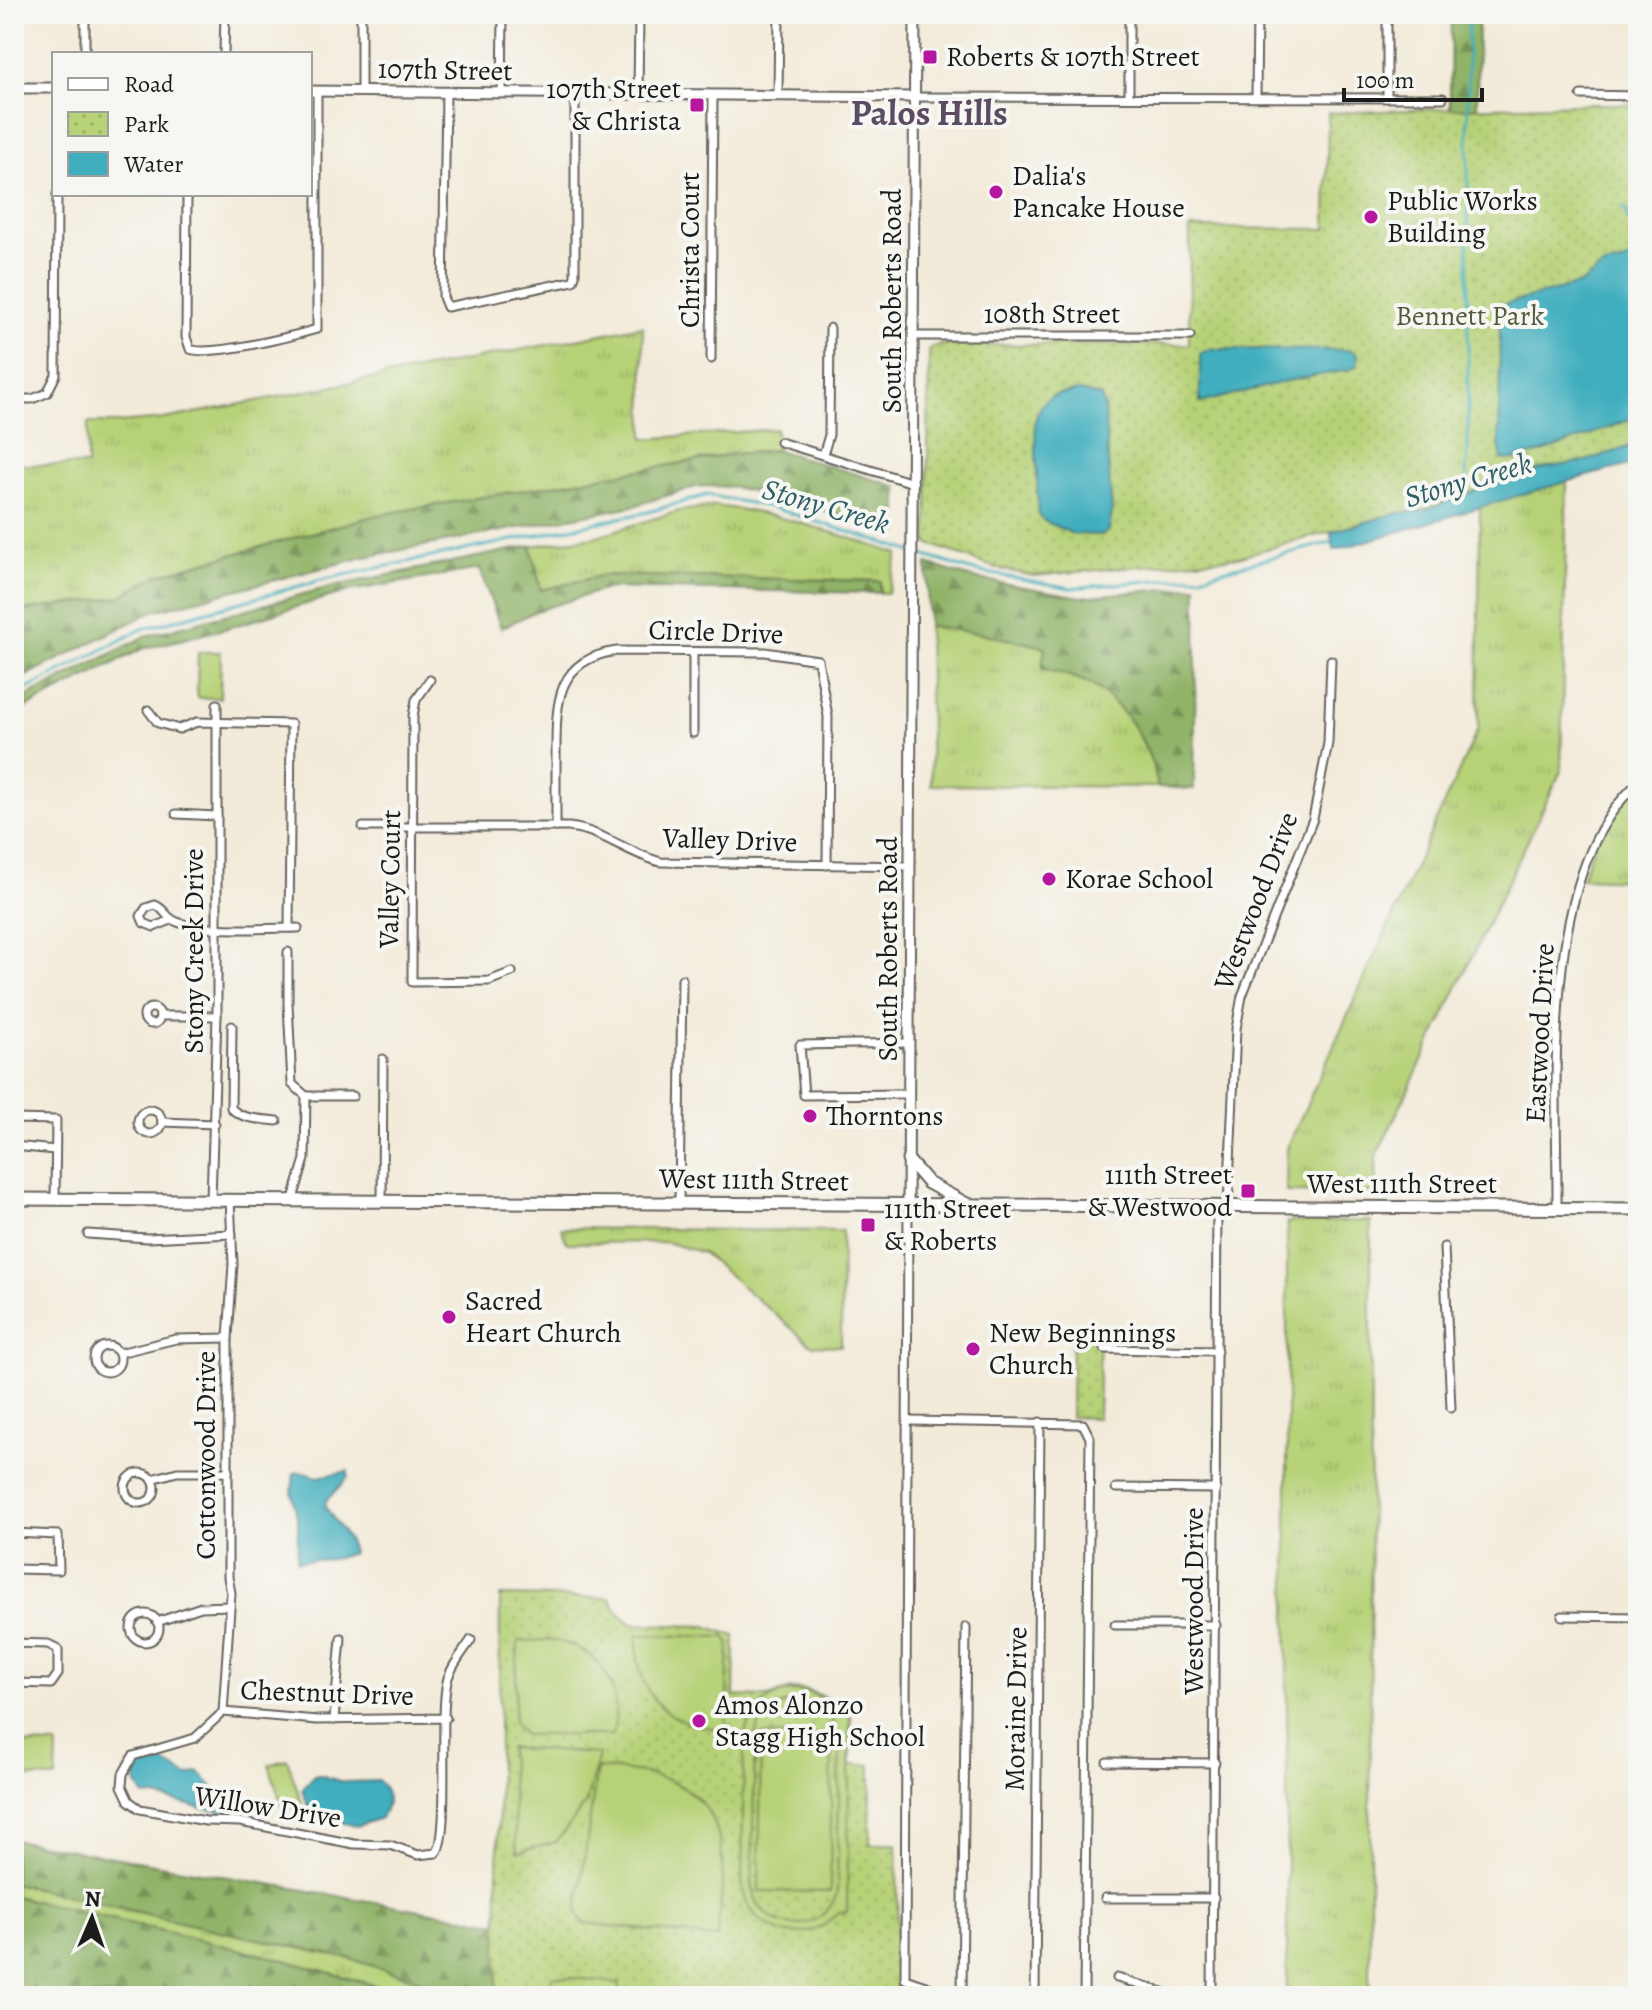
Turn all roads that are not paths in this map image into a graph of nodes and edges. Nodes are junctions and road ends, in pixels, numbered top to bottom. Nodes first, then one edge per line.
1 (85, 14) edge
2 (225, 14) edge
3 (361, 14) edge
4 (503, 14) edge
5 (639, 14) edge
6 (779, 14) edge
7 (915, 14) edge
8 (1129, 14) edge
9 (1257, 14) edge
10 (1387, 14) edge
11 (85, 52) edge
12 (224, 52) edge
13 (14, 88) edge
14 (52, 88) edge
15 (314, 91) edge
16 (361, 91) junction
17 (446, 92) junction
18 (502, 93) junction
19 (575, 93) junction
20 (638, 94) junction
21 (713, 95) junction
22 (778, 95) junction
23 (1581, 95) dead end
24 (1129, 96) junction
25 (1638, 96) edge
26 (915, 97) junction
27 (1256, 97) junction
28 (1387, 98) junction
29 (1443, 98) dead end
30 (57, 196) edge
31 (187, 196) edge
32 (830, 328) dead end
33 (913, 336) junction
34 (1190, 336) dead end
35 (711, 359) dead end
36 (14, 399) edge
37 (780, 442) dead end
38 (823, 455) junction
39 (913, 483) junction
40 (693, 652) junction
41 (1331, 660) dead end
42 (430, 680) dead end
43 (217, 704) dead end
44 (148, 710) dead end
45 (217, 723) junction
46 (693, 733) dead end
47 (1638, 783) edge
48 (176, 814) dead end
49 (217, 816) junction
50 (363, 827) dead end
51 (413, 827) junction
52 (556, 827) junction
53 (827, 865) junction
54 (910, 866) junction
55 (171, 920) dead end
56 (216, 928) junction
57 (288, 952) dead end
58 (512, 972) dead end
59 (682, 979) dead end
60 (160, 1016) dead end
61 (217, 1016) junction
62 (232, 1026) dead end
63 (909, 1043) junction
64 (383, 1059) dead end
65 (216, 1068) junction
66 (231, 1069) junction
67 (908, 1094) junction
68 (306, 1096) junction
69 (353, 1096) dead end
70 (14, 1119) edge
71 (277, 1121) dead end
72 (162, 1122) dead end
73 (215, 1124) junction
74 (14, 1146) edge
75 (55, 1150) junction
76 (908, 1160) junction
77 (14, 1199) edge
78 (55, 1199) junction
79 (211, 1199) junction
80 (230, 1199) junction
81 (293, 1199) junction
82 (382, 1200) junction
83 (679, 1203) junction
84 (908, 1206) junction
85 (971, 1206) junction
86 (1223, 1207) junction
87 (1557, 1209) junction
88 (1638, 1209) edge
89 (88, 1234) dead end
90 (232, 1234) junction
91 (1444, 1247) dead end
92 (228, 1338) junction
93 (1105, 1349) dead end
94 (1217, 1351) junction
95 (119, 1353) dead end
96 (1451, 1408) dead end
97 (909, 1421) junction
98 (1040, 1422) junction
99 (228, 1472) junction
100 (152, 1479) junction
101 (1116, 1488) dead end
102 (1216, 1489) junction
103 (14, 1533) edge
104 (14, 1569) edge
105 (230, 1606) junction
106 (1562, 1616) dead end
107 (1638, 1617) edge
108 (157, 1622) dead end
109 (1115, 1625) dead end
110 (1216, 1625) junction
111 (966, 1627) dead end
112 (341, 1638) dead end
113 (471, 1640) dead end
114 (14, 1643) edge
115 (14, 1683) edge
116 (223, 1712) junction
117 (446, 1718) junction
118 (334, 1720) junction
119 (1107, 1762) dead end
120 (127, 1763) joint
121 (1215, 1763) junction
122 (1105, 1898) dead end
123 (1214, 1898) junction
124 (1117, 1978) dead end
125 (955, 1996) edge
126 (962, 1996) edge
127 (1035, 1996) edge
128 (1084, 1996) edge
129 (1176, 1996) edge
130 (1212, 1996) edge

1 - 11 street
2 - 12 street
3 - 16 street
4 - 18 street
5 - 20 street
6 - 22 street
7 - 26 street, South Roberts Road
8 - 24 street
9 - 27 street
10 - 28 street
13 - 14 street
15 - 16 street, 107th Street
15 - 31 street
16 - 17 street, 107th Street
17 - 18 street, 107th Street
17 - 19 street
18 - 19 street, 107th Street
19 - 20 street, 107th Street
20 - 21 street, 107th Street
21 - 22 street, 107th Street
21 - 35 street, Christa Court
22 - 26 street, 107th Street
23 - 25 street
24 - 26 street, 107th Street
24 - 27 street, 107th Street
26 - 33 street, South Roberts Road
27 - 28 street, 107th Street
28 - 29 street, 107th Street
30 - 36 street
32 - 38 street
33 - 34 street, 108th Street
33 - 39 street, South Roberts Road
37 - 38 street
38 - 39 street
39 - 54 street, South Roberts Road
40 - 46 street
40 - 52 street, Circle Drive
40 - 53 street, Circle Drive
41 - 86 street, Westwood Drive
42 - 51 street, Valley Court
43 - 45 street, Stony Creek Drive
44 - 45 street
45 - 49 street, Stony Creek Drive
45 - 56 street
47 - 87 street, Eastwood Drive
48 - 49 street
49 - 56 street, Stony Creek Drive
50 - 51 street, Valley Drive
51 - 52 street, Valley Drive
51 - 58 street, Valley Court
52 - 53 street, Valley Drive
53 - 54 street, Valley Drive
54 - 63 street, South Roberts Road
55 - 56 street
56 - 61 street, Stony Creek Drive
57 - 68 street
59 - 83 street
60 - 61 street
61 - 65 street, Stony Creek Drive
62 - 66 street
63 - 67 street, South Roberts Road
63 - 67 street
64 - 82 street
65 - 66 street
65 - 73 street, Stony Creek Drive
66 - 71 street
67 - 76 street, South Roberts Road
68 - 69 street
68 - 81 street
70 - 75 street
72 - 73 street
73 - 79 street, Stony Creek Drive
74 - 75 street
75 - 78 street
76 - 84 street, South Roberts Road
76 - 85 main road
77 - 78 main road, West 111th Street
78 - 79 main road, West 111th Street
79 - 80 main road, West 111th Street
80 - 81 main road, West 111th Street
80 - 90 street, Cottonwood Drive
81 - 82 main road, West 111th Street
82 - 83 main road, West 111th Street
83 - 84 main road, West 111th Street
84 - 85 main road, West 111th Street
84 - 97 street, South Roberts Road
85 - 86 main road, West 111th Street
86 - 87 main road, West 111th Street
86 - 94 street, Westwood Drive
87 - 88 main road, West 111th Street
89 - 90 street
90 - 92 street, Cottonwood Drive
91 - 96 street
92 - 95 street
92 - 99 street, Cottonwood Drive
93 - 94 street
94 - 102 street, Westwood Drive
97 - 98 street
97 - 125 street, South Roberts Road
98 - 127 street, Moraine Drive
98 - 128 street
99 - 100 street
99 - 105 street, Cottonwood Drive
100 - 100 street
101 - 102 street
102 - 110 street, Westwood Drive
103 - 104 street
105 - 108 street
105 - 116 street, Cottonwood Drive
106 - 107 street
109 - 110 street
110 - 121 street, Westwood Drive
111 - 126 street
112 - 118 street
113 - 117 street
114 - 115 street
116 - 118 street, Chestnut Drive
116 - 120 street, Chestnut Drive
117 - 118 street, Chestnut Drive
117 - 120 street, Willow Drive
119 - 121 street
121 - 123 street, Westwood Drive
122 - 123 street
123 - 130 street, Westwood Drive
124 - 129 street

